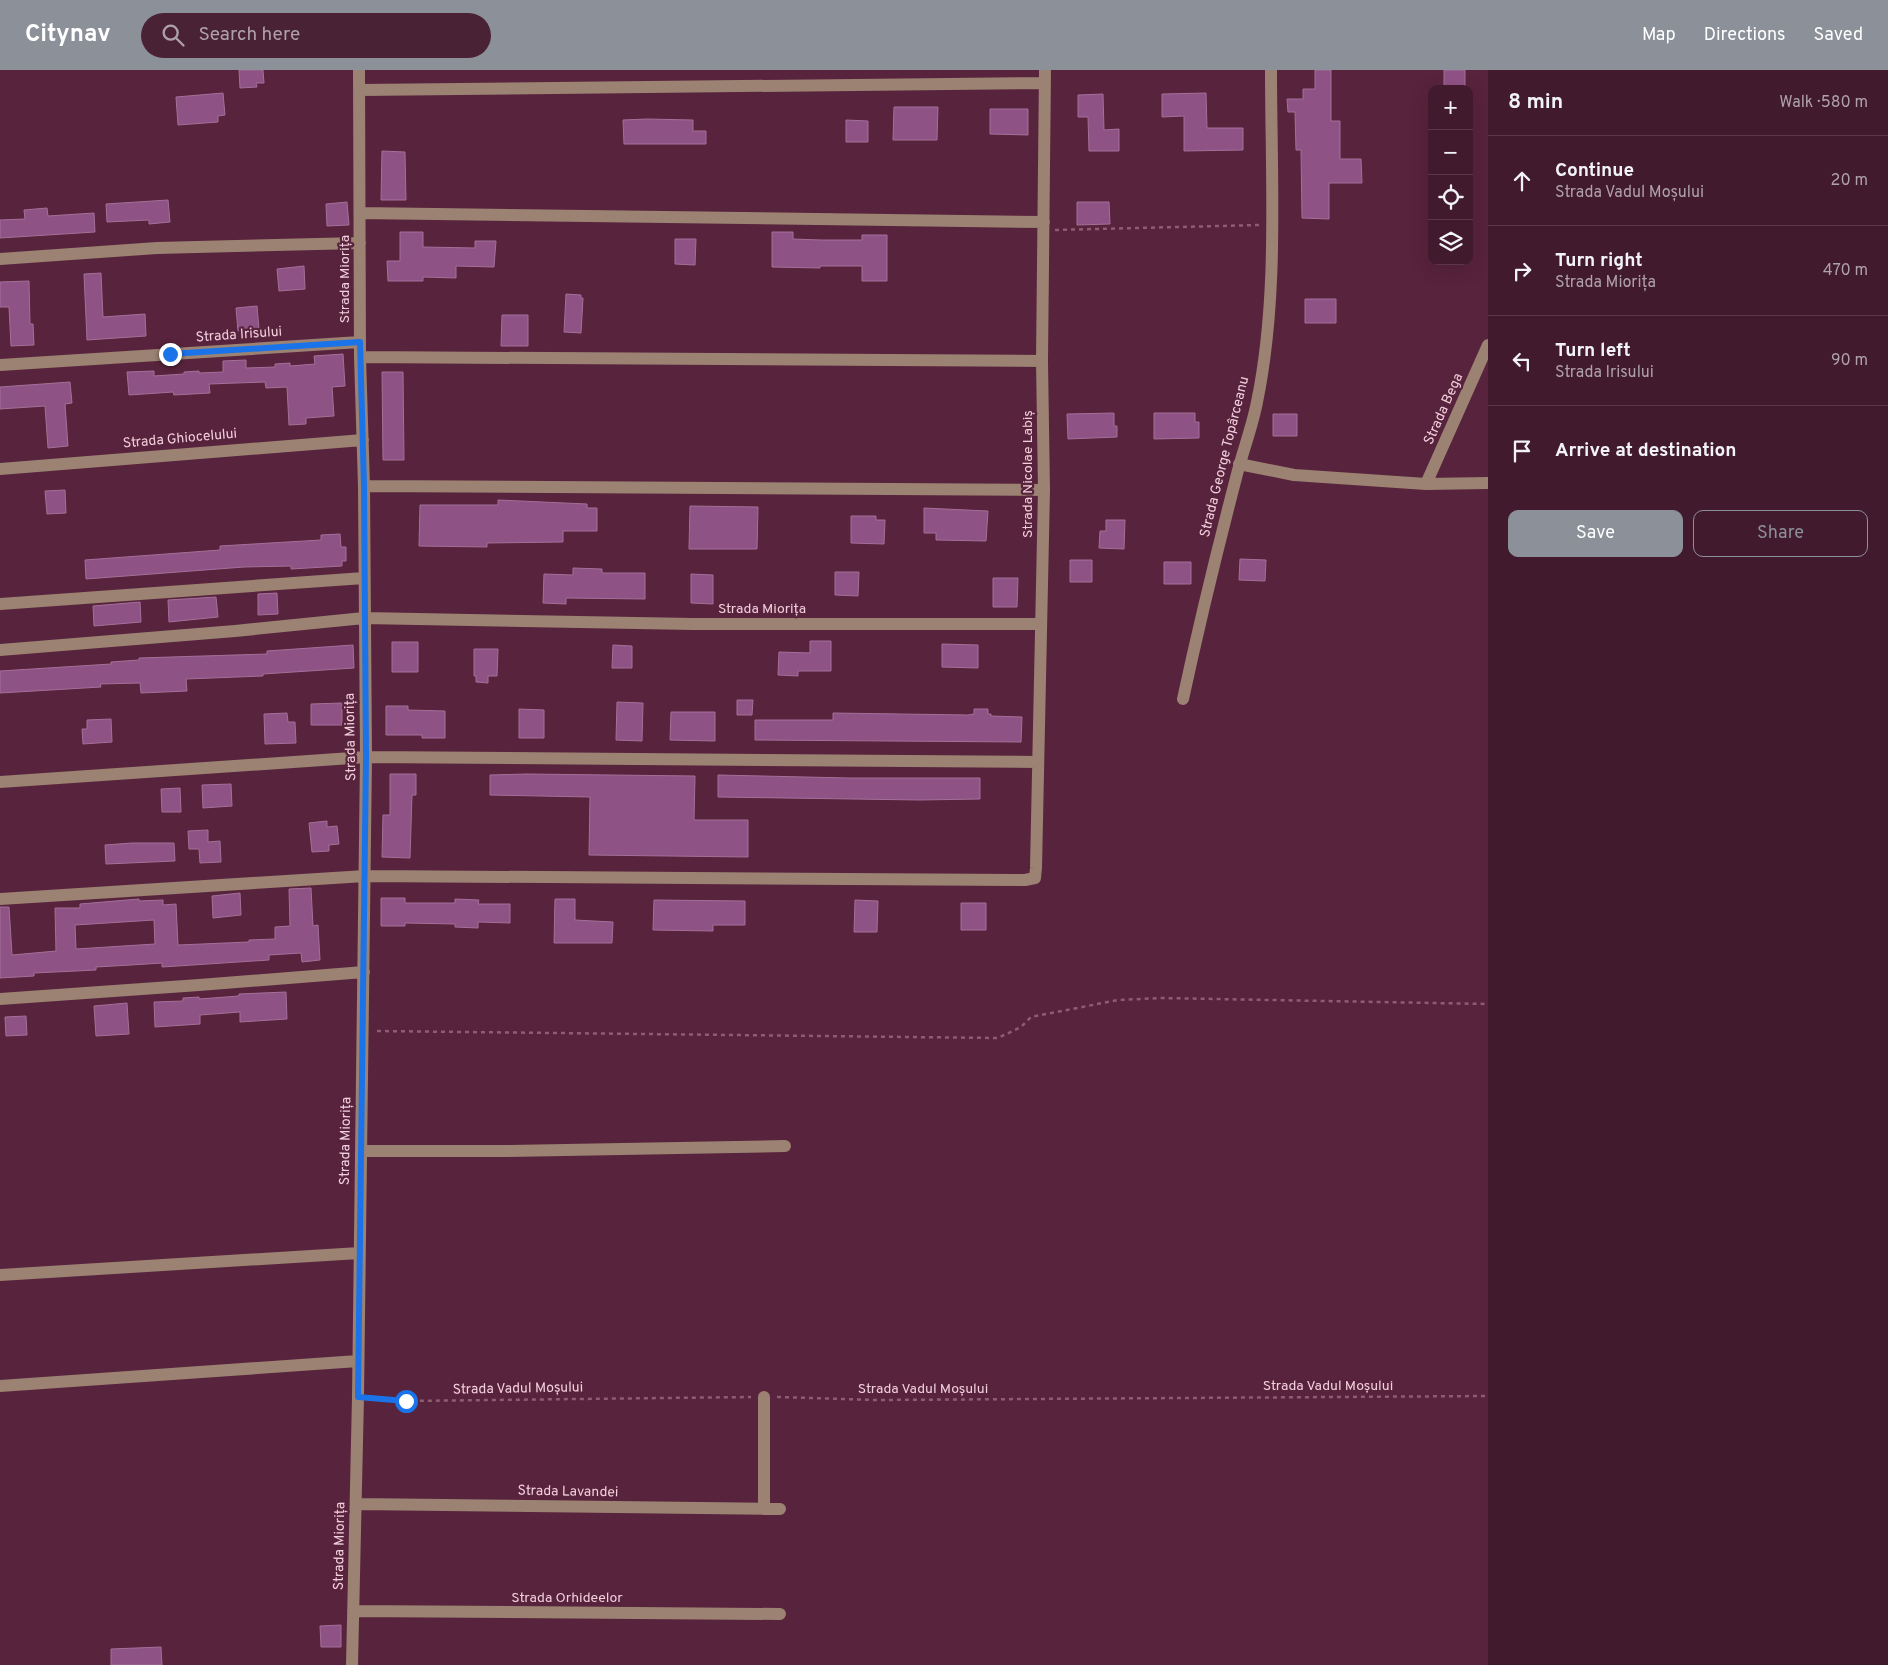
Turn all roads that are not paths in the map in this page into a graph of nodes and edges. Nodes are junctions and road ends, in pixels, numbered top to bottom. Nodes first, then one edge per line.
1 (359, 70) edge
2 (1271, 70) edge
3 (1045, 76) edge
4 (359, 90) junction
5 (360, 213) junction
6 (1044, 226) junction
7 (360, 243) junction
8 (0, 259) edge
9 (360, 342) junction
10 (1488, 345) edge
11 (360, 357) junction
12 (1042, 362) junction
13 (0, 365) edge
14 (363, 440) junction
15 (1239, 464) junction
16 (0, 469) edge
17 (1488, 483) edge
18 (1426, 484) junction
19 (364, 486) junction
20 (1044, 490) junction
21 (364, 578) junction
22 (0, 604) edge
23 (364, 618) junction
24 (1041, 624) junction
25 (0, 650) edge
26 (1184, 699) dead end
27 (366, 757) junction
28 (1038, 762) junction
29 (0, 782) edge
30 (365, 876) junction
31 (0, 899) edge
32 (364, 972) junction
33 (0, 999) edge
34 (784, 1146) dead end
35 (361, 1151) junction
36 (359, 1253) junction
37 (0, 1275) edge
38 (358, 1361) junction
39 (0, 1386) edge
40 (764, 1397) road end
41 (356, 1504) junction
42 (764, 1508) junction
43 (780, 1509) dead end
44 (354, 1611) junction
45 (780, 1614) dead end
46 (352, 1665) edge

1 - 4 street, Strada Miorița
2 - 15 street, Strada George Topârceanu
3 - 4 street
3 - 6 street, Strada Nicolae Labiș
4 - 5 street, Strada Miorița
5 - 6 street
5 - 7 street, Strada Miorița
6 - 12 street, Strada Nicolae Labiș
7 - 8 street
7 - 9 street, Strada Miorița
9 - 11 street, Strada Miorița
9 - 13 street, Strada Irisului
10 - 18 street, Strada Bega
11 - 12 street
11 - 14 street, Strada Miorița
12 - 20 street, Strada Nicolae Labiș
14 - 16 street, Strada Ghiocelului
14 - 19 street, Strada Miorița
15 - 18 street
15 - 26 street, Strada George Topârceanu
17 - 18 street
19 - 20 street
19 - 21 street, Strada Miorița
20 - 24 street, Strada Nicolae Labiș
21 - 22 street
21 - 23 street, Strada Miorița
23 - 24 street, Strada Miorița
23 - 25 street, Strada Miorița
23 - 27 street, Strada Miorița
24 - 28 street, Strada Nicolae Labiș
27 - 28 street
27 - 29 street
27 - 30 street, Strada Miorița
28 - 30 street, Strada Nicolae Labiș
30 - 31 street
30 - 32 street, Strada Miorița
32 - 33 street
32 - 35 street, Strada Miorița
34 - 35 street
35 - 36 street, Strada Miorița
36 - 37 street
36 - 38 street, Strada Miorița
38 - 39 street
38 - 41 street, Strada Miorița
40 - 42 street
41 - 42 street, Strada Lavandei
41 - 44 street, Strada Miorița
42 - 43 street, Strada Lavandei
44 - 45 street, Strada Orhideelor
44 - 46 street, Strada Miorița

